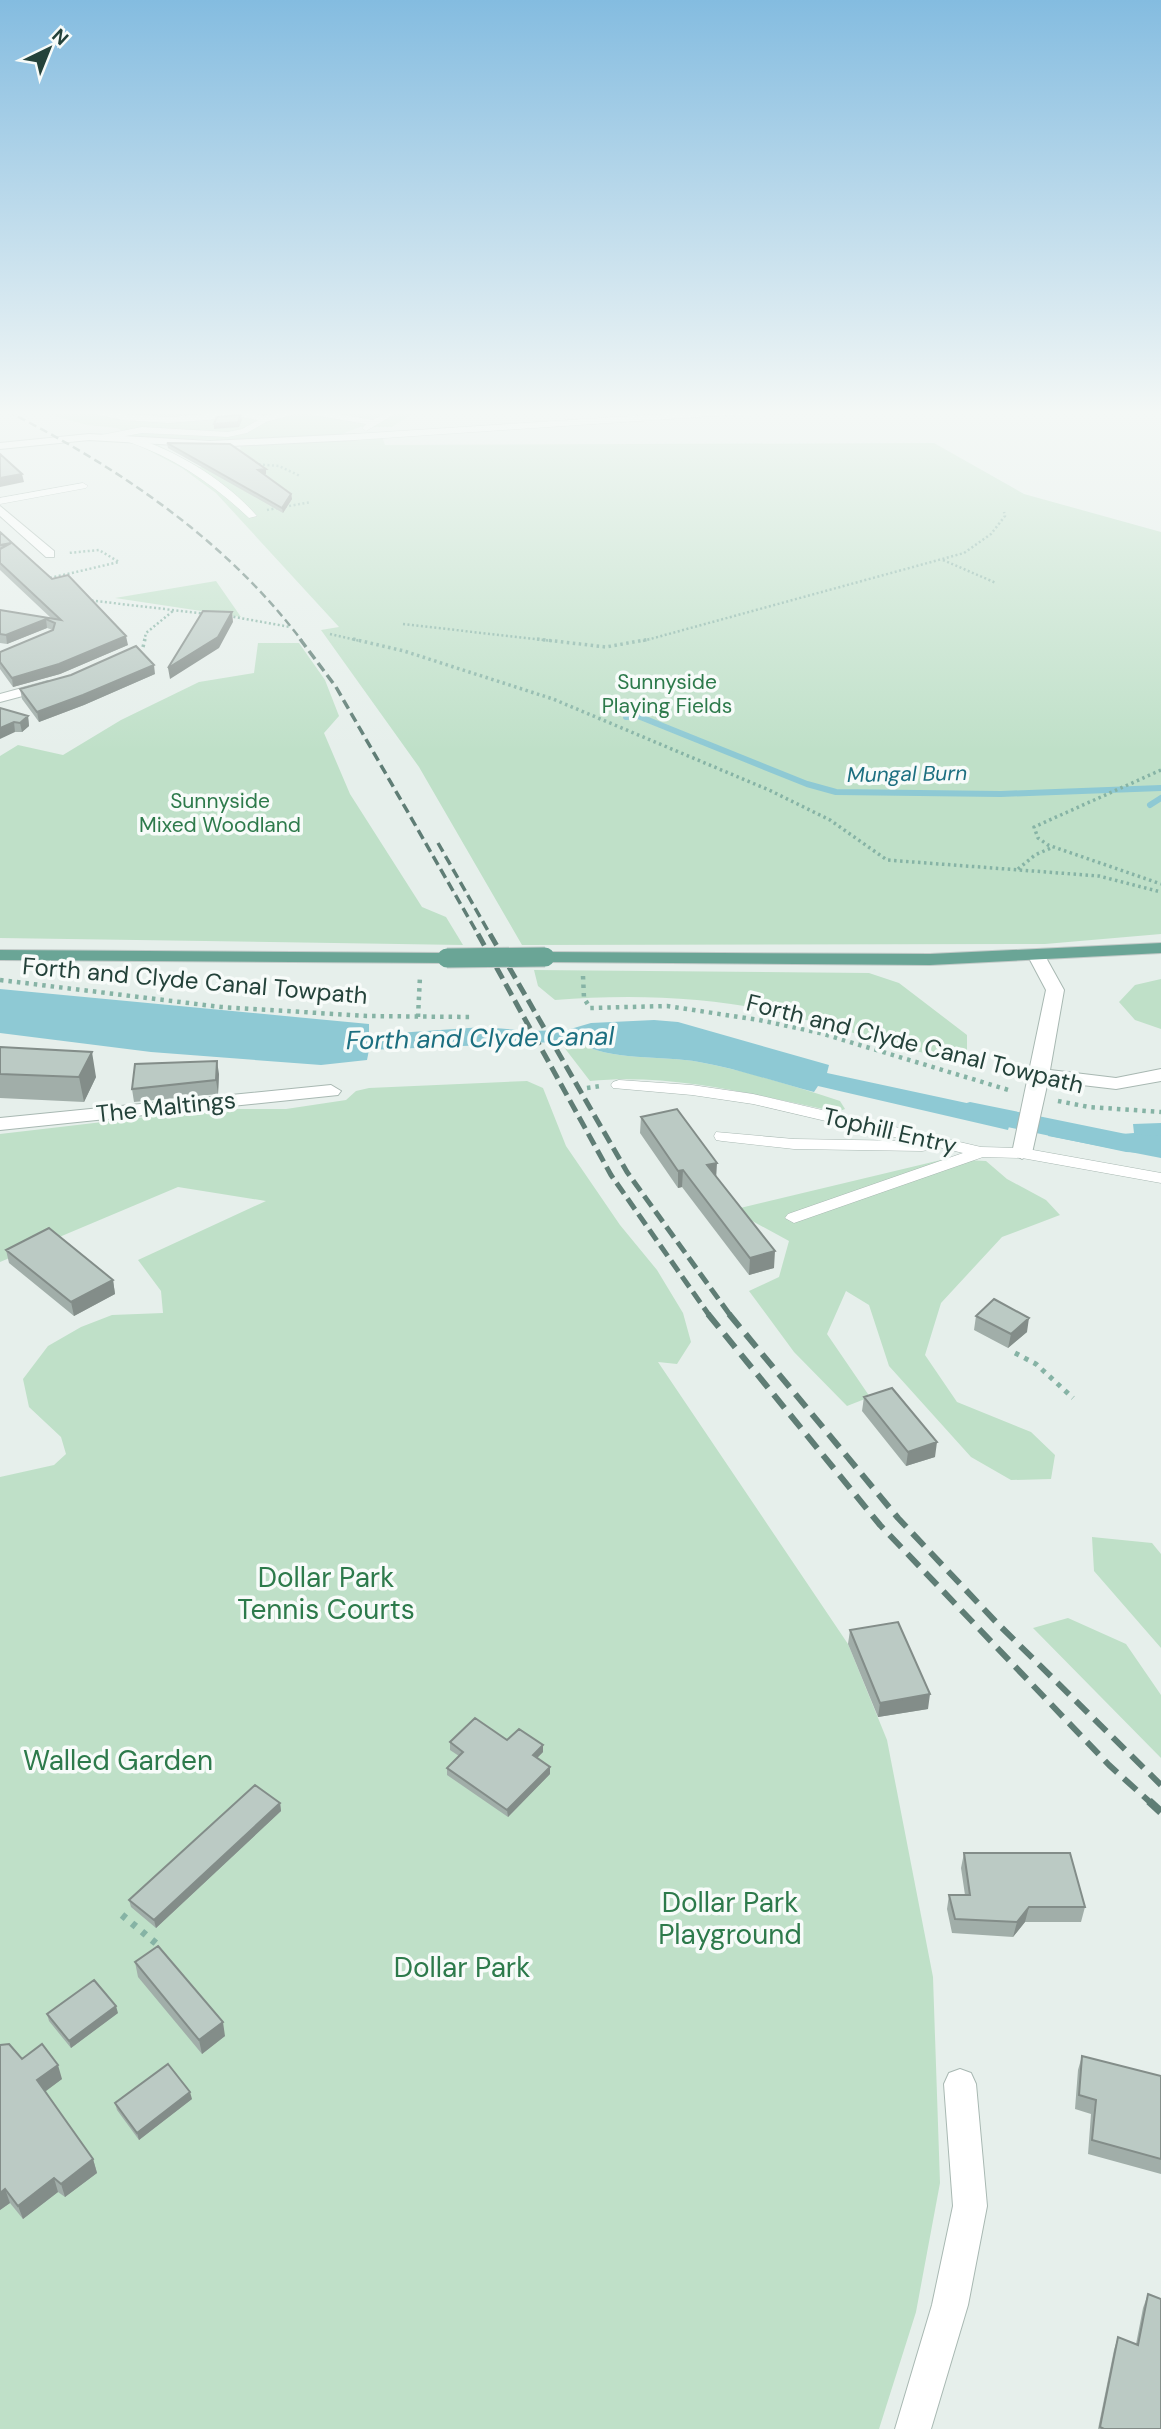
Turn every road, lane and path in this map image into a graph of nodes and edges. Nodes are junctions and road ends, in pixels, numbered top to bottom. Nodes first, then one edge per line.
1 (16, 524) edge
2 (999, 524) edge
3 (50, 554) junction
4 (942, 559) junction
5 (50, 578) junction
6 (996, 583) dead end
7 (58, 585) edge
8 (75, 599) edge
9 (173, 611) junction
10 (214, 614) edge
11 (227, 615) edge
12 (403, 624) dead end
13 (290, 627) dead end
14 (330, 634) dead end
15 (143, 647) dead end
16 (66, 679) edge
17 (0, 698) edge
18 (1161, 770) edge
19 (1053, 847) junction
20 (1017, 870) junction
21 (1161, 884) edge
22 (1161, 892) edge
23 (1161, 948) edge
24 (0, 955) edge
25 (421, 958) junction
26 (1038, 958) junction
27 (0, 980) edge
28 (583, 998) dead end
29 (418, 1017) junction
30 (470, 1017) dead end
31 (1039, 1073) junction
32 (1161, 1075) edge
33 (619, 1085) dead end
34 (331, 1091) dead end
35 (1034, 1104) junction
36 (1161, 1112) edge
37 (0, 1124) edge
38 (722, 1136) dead end
39 (1025, 1144) junction
40 (981, 1152) junction
41 (1161, 1178) edge
42 (794, 1218) dead end
43 (1015, 1353) dead end
44 (1073, 1398) dead end
45 (122, 1915) dead end
46 (158, 1945) edge
47 (960, 2084) dead end
48 (913, 2429) edge

1 - 3 street
2 - 4 path
3 - 5 path
3 - 5 path
4 - 6 path
4 - 12 path
5 - 7 path
8 - 9 path
9 - 10 path
9 - 15 path
11 - 13 path
14 - 20 path
16 - 17 street
18 - 19 path
19 - 20 path
19 - 21 path
20 - 22 path
23 - 26 main road
24 - 25 main road
25 - 26 main road, bridge
25 - 29 path
26 - 31 street
27 - 29 path, Forth and Clyde Canal Towpath
28 - 35 path, Forth and Clyde Canal Towpath
29 - 30 path, Forth and Clyde Canal Towpath
31 - 32 street
31 - 35 street
33 - 40 lane, Tophill Entry
34 - 37 street, The Maltings
35 - 36 path, Forth and Clyde Canal Towpath
35 - 39 street
38 - 40 lane
39 - 40 lane, Tophill Entry
39 - 41 lane, Tophill Entry
40 - 42 lane
43 - 44 path
45 - 46 path
47 - 48 street

